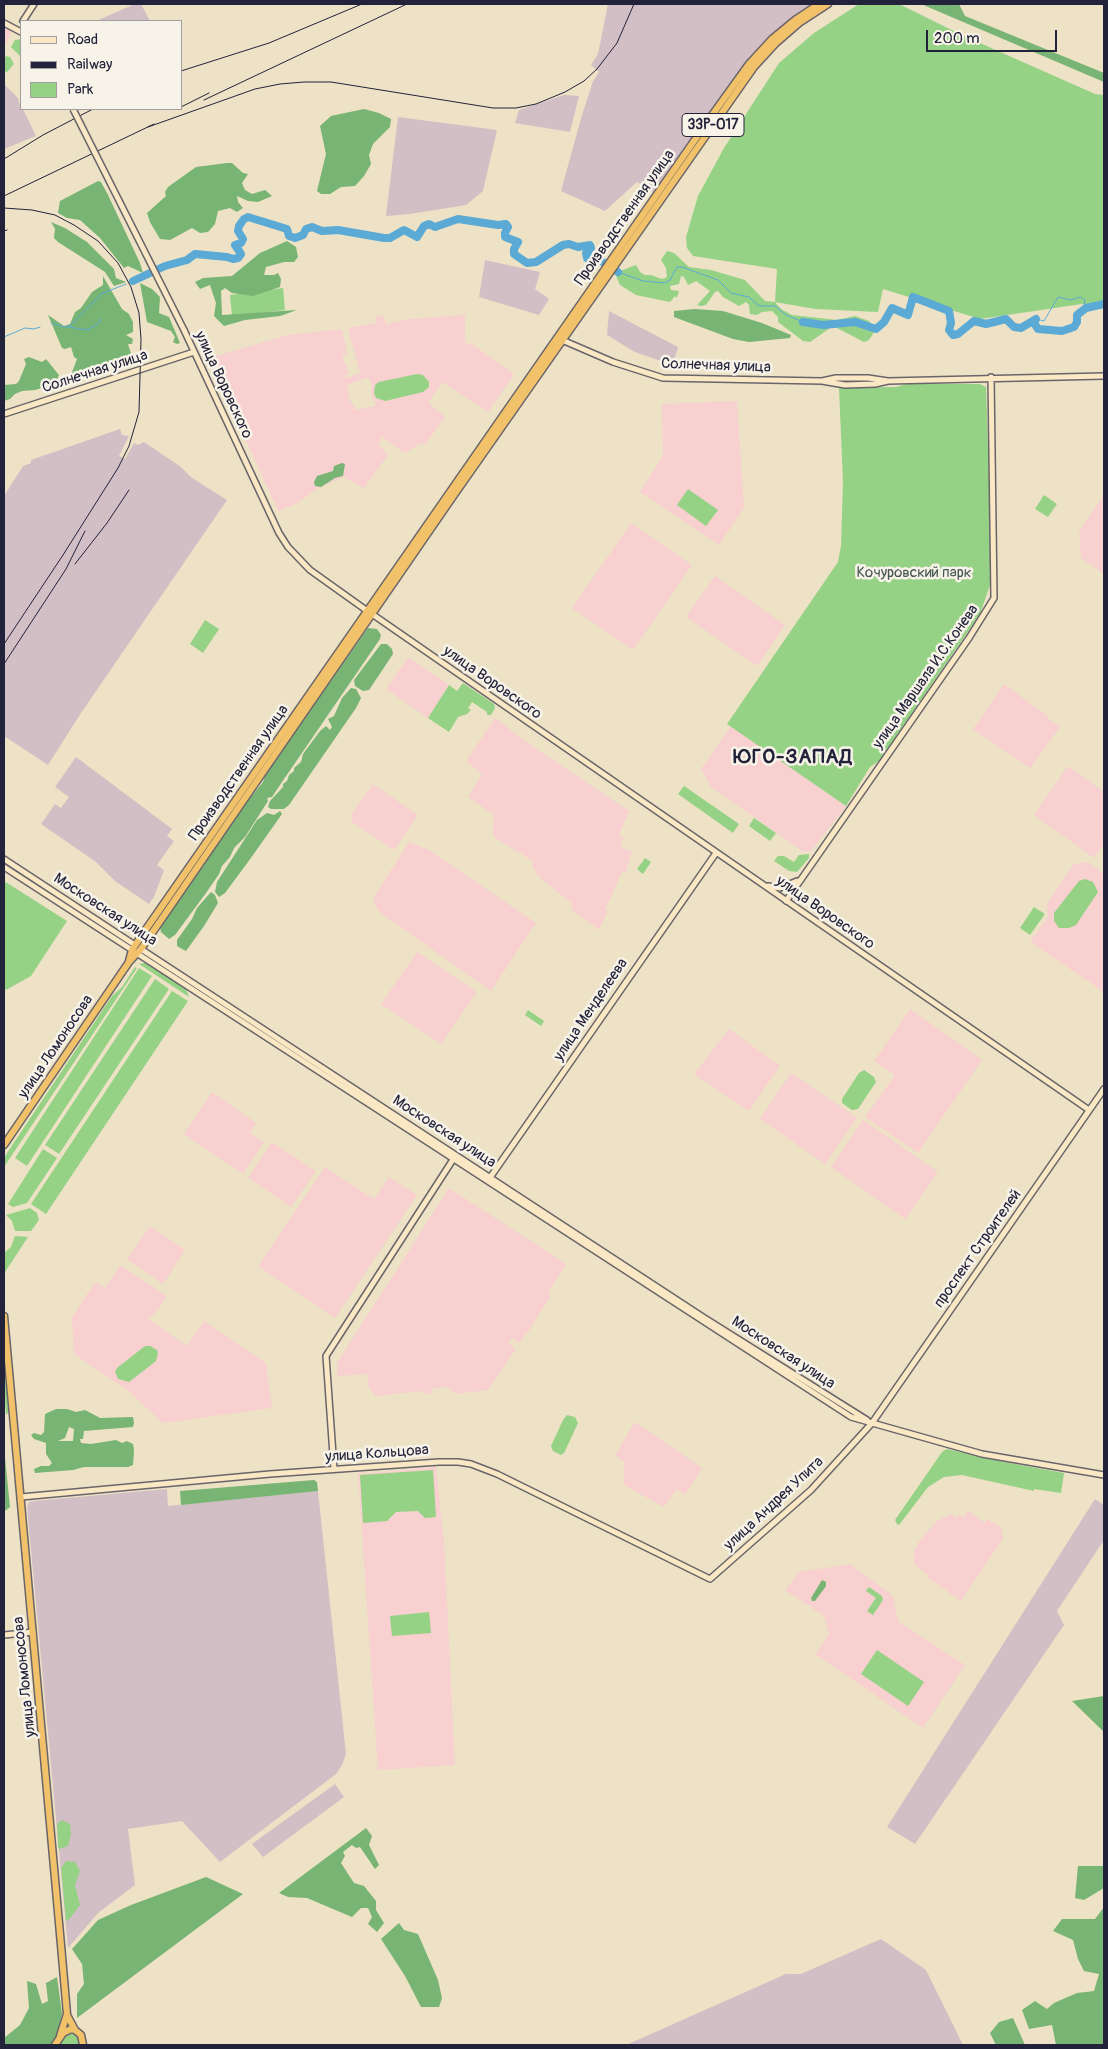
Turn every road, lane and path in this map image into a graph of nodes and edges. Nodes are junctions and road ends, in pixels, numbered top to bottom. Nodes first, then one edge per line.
1 (34, 4) edge
2 (820, 4) edge
3 (828, 4) edge
4 (23, 20) edge
5 (4, 23) edge
6 (19, 31) edge
7 (74, 110) edge
8 (614, 261) junction
9 (559, 339) junction
10 (194, 352) junction
11 (1104, 376) edge
12 (991, 377) junction
13 (4, 414) edge
14 (369, 612) junction
15 (716, 853) junction
16 (4, 858) edge
17 (4, 867) edge
18 (802, 877) junction
19 (760, 883) junction
20 (786, 900) junction
21 (137, 950) junction
22 (200, 987) junction
23 (196, 992) junction
24 (1104, 1088) edge
25 (1089, 1110) junction
26 (4, 1146) edge
27 (455, 1157) junction
28 (488, 1179) junction
29 (4, 1316) edge
30 (872, 1423) junction
31 (334, 1469) junction
32 (1104, 1475) edge
33 (21, 1497) junction
34 (710, 1579) joint
35 (32, 1632) junction
36 (4, 1635) edge
37 (67, 2014) junction
38 (76, 2030) junction
39 (58, 2041) edge
40 (83, 2045) edge

1 - 4 main road
2 - 8 highway, Производственная улица / 33Р-017
3 - 8 highway, Производственная улица / 33Р-017
5 - 6 main road
7 - 10 main road, улица Воровского, bridge
8 - 9 highway, Производственная улица / 33Р-017
9 - 12 main road, Солнечная улица
9 - 14 highway, Производственная улица
9 - 14 highway, Производственная улица
10 - 13 main road, Солнечная улица
10 - 14 main road, улица Воровского
11 - 12 main road, Солнечная улица
12 - 18 main road, улица Маршала И.С.Конева
14 - 15 main road, улица Воровского
14 - 21 highway, Производственная улица
15 - 19 main road, улица Воровского
15 - 28 main road, улица Менделеева
16 - 21 main road, Московская улица
17 - 21 main road, Московская улица
18 - 19 main road
18 - 20 main road, улица Маршала И.С.Конева
19 - 20 main road, улица Воровского
20 - 25 main road, улица Воровского
21 - 22 main road, Московская улица
21 - 23 main road, Московская улица
21 - 26 highway, улица Ломоносова
22 - 23 main road
22 - 27 main road, Московская улица
23 - 27 main road, Московская улица
24 - 25 main road, проспект Строителей
25 - 30 main road, проспект Строителей
27 - 28 main road, Московская улица
27 - 31 main road
28 - 30 main road, Московская улица
29 - 33 highway, улица Ломоносова
30 - 32 main road, Московская улица
30 - 34 main road, улица Андрея Упита
31 - 33 main road, улица Кольцова
31 - 34 main road, улица Кольцова
33 - 35 highway, улица Ломоносова
35 - 36 main road
35 - 37 highway, улица Ломоносова
37 - 38 highway
37 - 39 highway, улица Ломоносова
38 - 39 highway
38 - 40 highway

